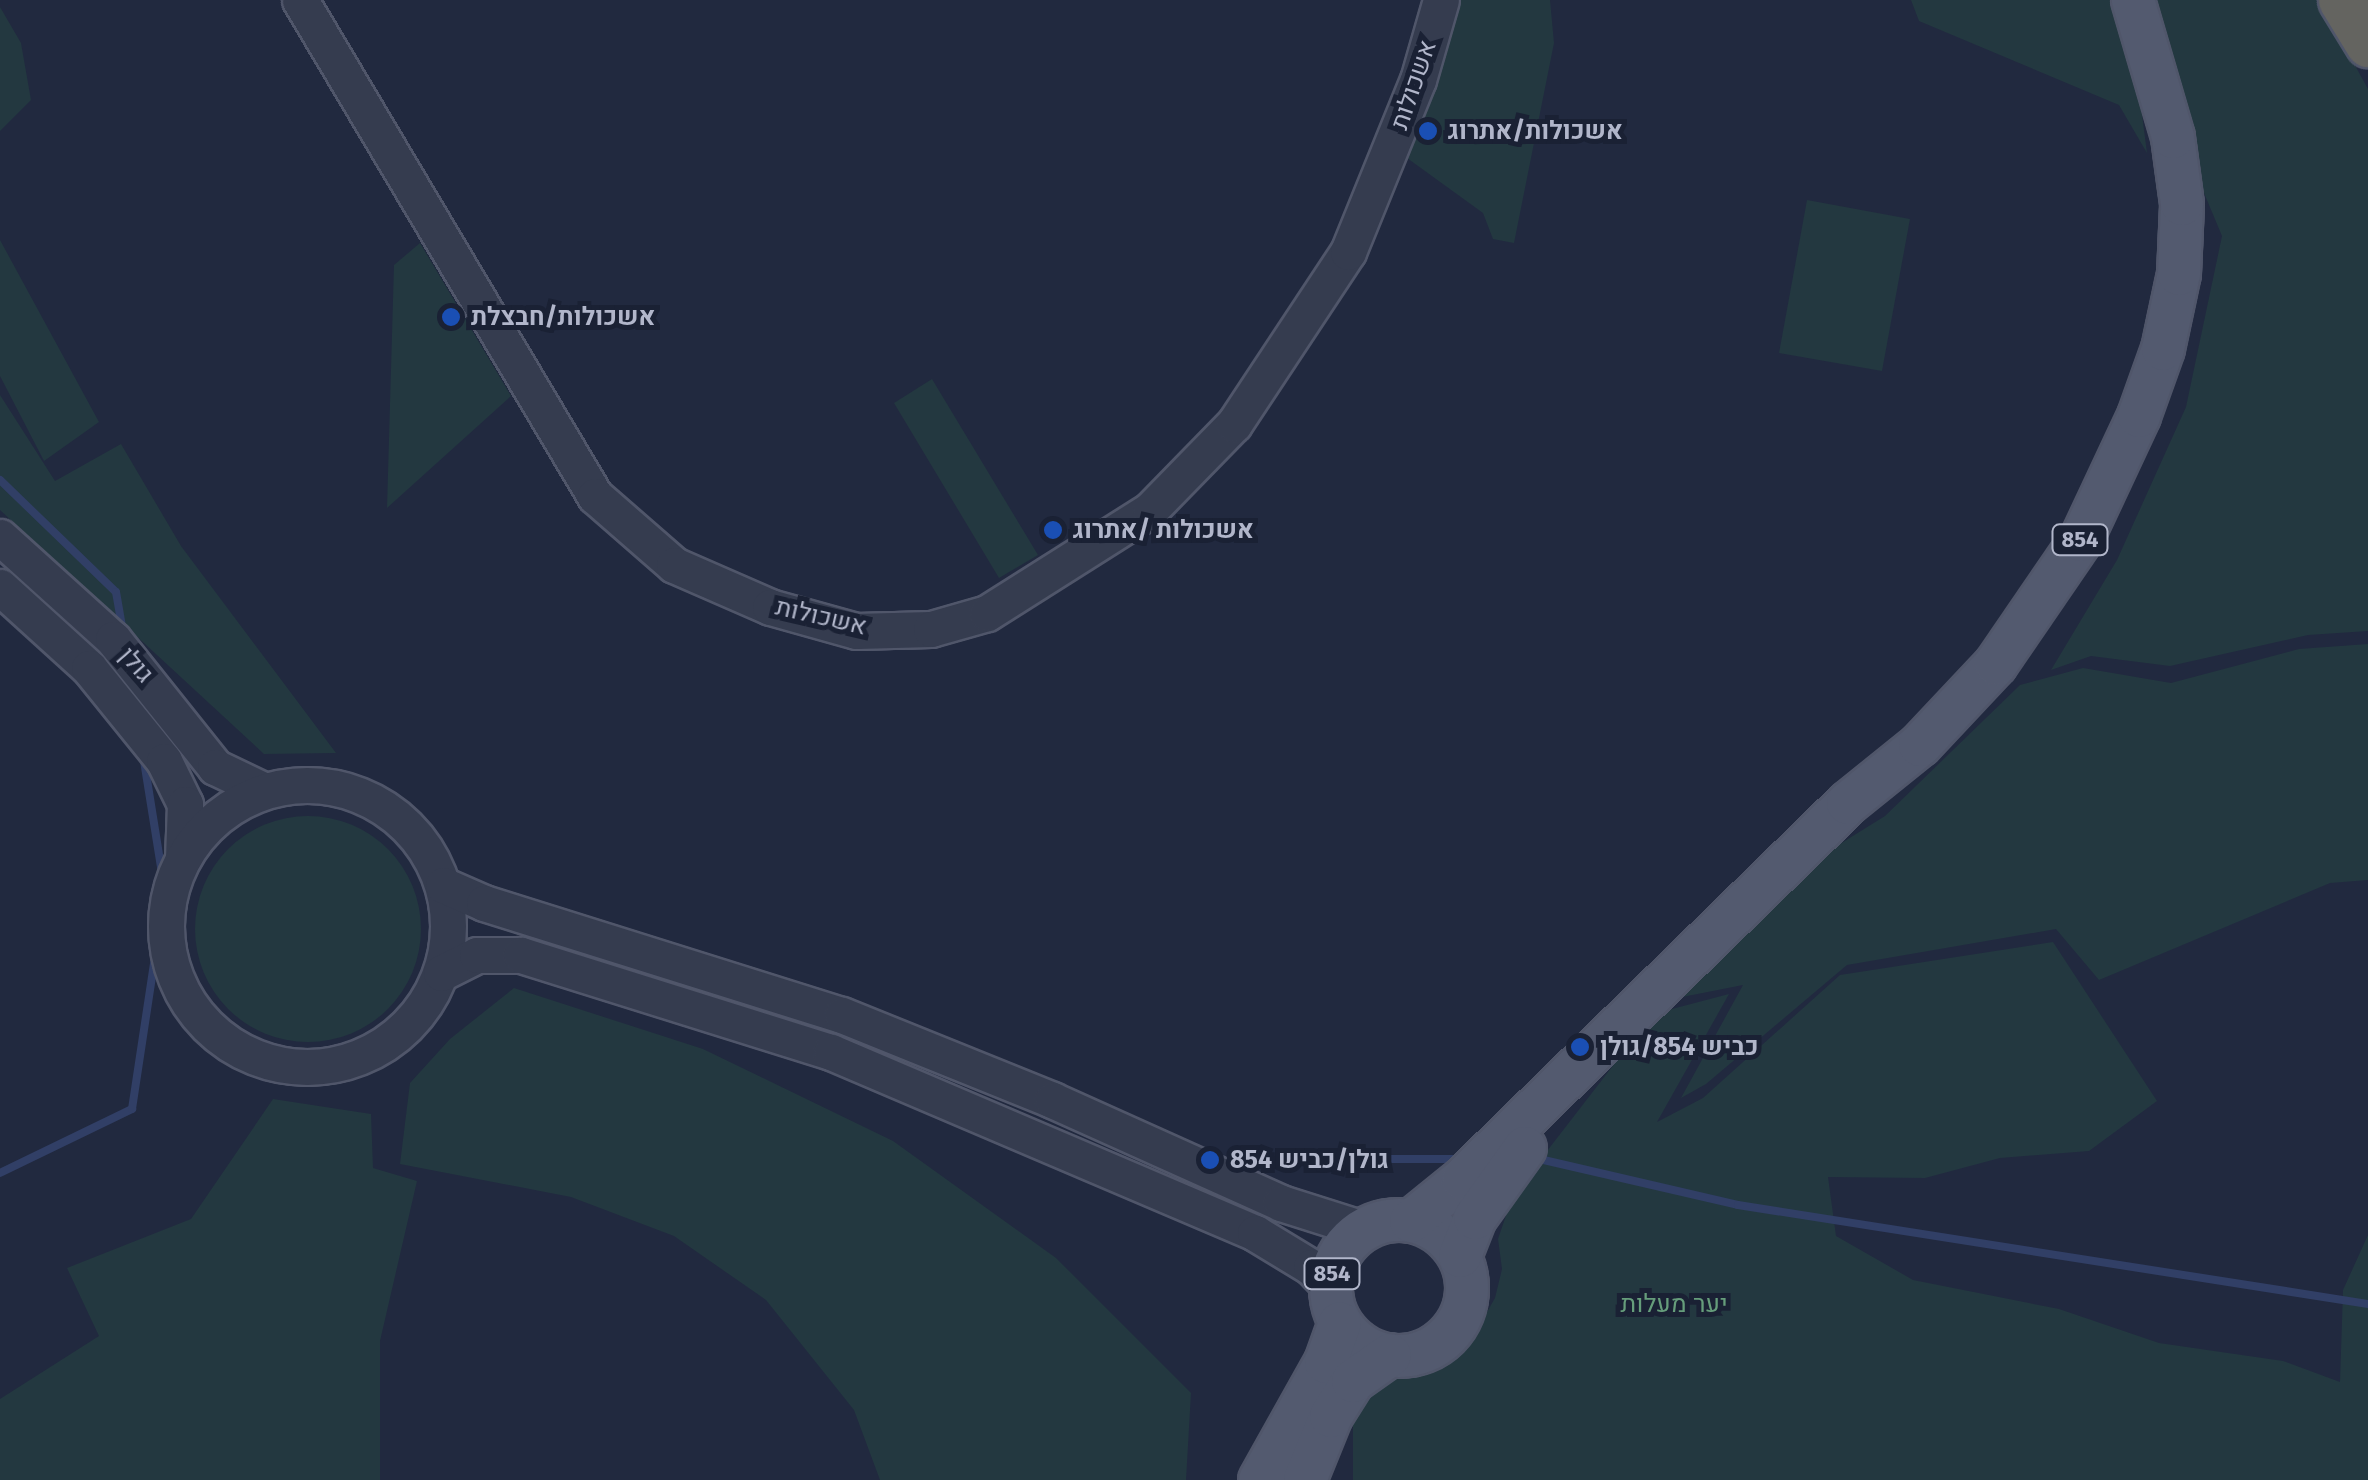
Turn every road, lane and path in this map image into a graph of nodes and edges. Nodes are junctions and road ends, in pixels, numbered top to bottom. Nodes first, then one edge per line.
1 (300, 0) edge
2 (1442, 0) edge
3 (2133, 0) edge
4 (2341, 0) edge
5 (2368, 44) edge
6 (0, 537) edge
7 (0, 586) edge
8 (265, 792) junction
9 (182, 859) junction
10 (442, 885) junction
11 (1693, 949) junction
12 (441, 973) junction
13 (1411, 1221) junction
14 (1363, 1229) junction
15 (1460, 1256) junction
16 (1335, 1306) junction
17 (1390, 1355) junction
18 (1260, 1480) edge
19 (1305, 1480) edge

1 - 2 street, אשכולות
3 - 11 main road, 854
4 - 5 highway
6 - 8 street, גולן
7 - 9 street, גולן
8 - 9 street
8 - 10 street
9 - 12 street
10 - 12 street
10 - 14 street
11 - 13 main road, 854
11 - 15 main road, 854
12 - 16 street
13 - 14 main road, 854
13 - 15 main road
14 - 16 main road, 854
15 - 17 main road
16 - 17 main road, 854
16 - 18 main road, 854
17 - 19 main road

